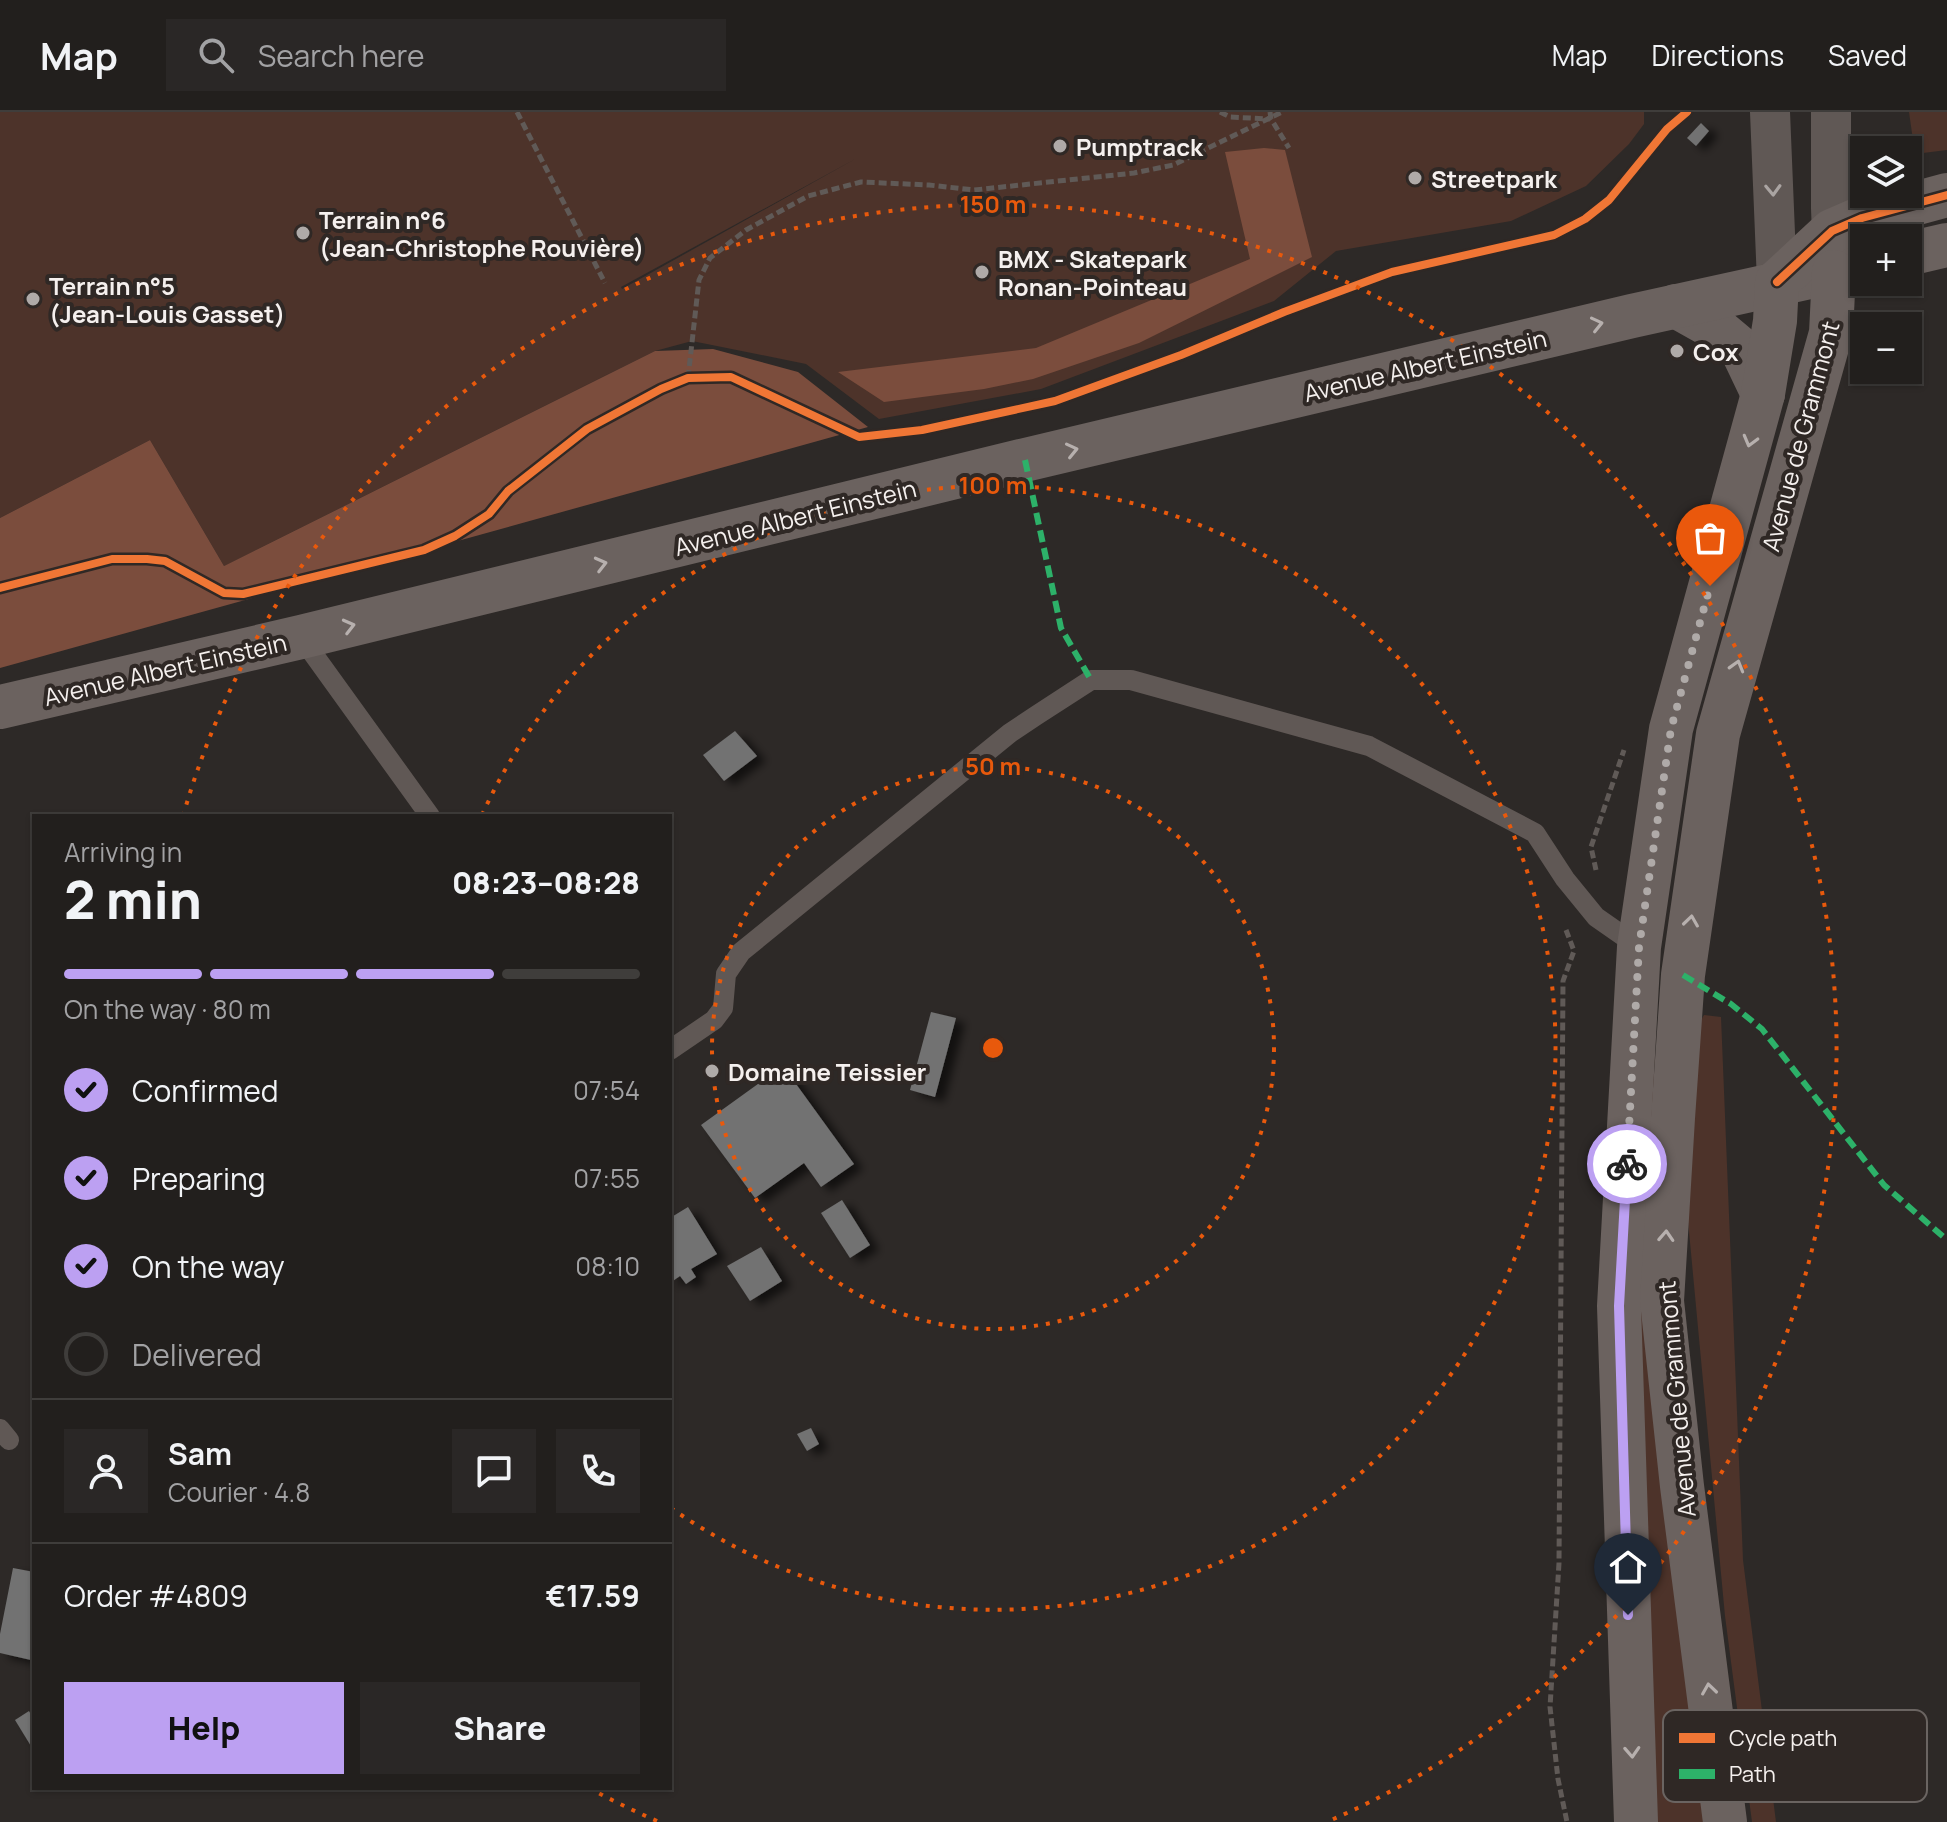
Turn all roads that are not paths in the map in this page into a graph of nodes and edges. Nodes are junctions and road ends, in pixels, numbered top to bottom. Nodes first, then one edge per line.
1 (1770, 112) edge
2 (1831, 112) edge
3 (1947, 195) edge
4 (1947, 245) edge
5 (1922, 251) edge
6 (1843, 256) edge
7 (1777, 282) junction
8 (1676, 306) junction
9 (1763, 394) junction
10 (301, 637) junction
11 (0, 707) edge
12 (429, 814) edge
13 (1639, 947) junction
14 (1683, 975) junction
15 (672, 1049) edge
16 (1711, 1710) edge
17 (1722, 1802) edge
18 (1636, 1822) edge
19 (1725, 1822) edge

1 -> 7 street
2 - 6 street
3 - 6 main road, Avenue Albert Einstein
4 - 5 main road
6 - 7 main road, Avenue Albert Einstein
14 -> 6 main road, Avenue de Grammont
7 - 8 main road, Avenue Albert Einstein
7 - 9 main road, Avenue de Grammont
8 - 9 main road
10 -> 8 main road, Avenue Albert Einstein
9 -> 13 main road, Avenue de Grammont
10 - 11 main road, Avenue Albert Einstein
10 - 12 lane
13 - 14 main road
13 - 15 lane
13 -> 18 main road, Avenue de Grammont
16 -> 14 main road, Avenue de Grammont
19 -> 17 main road, Avenue de Grammont

